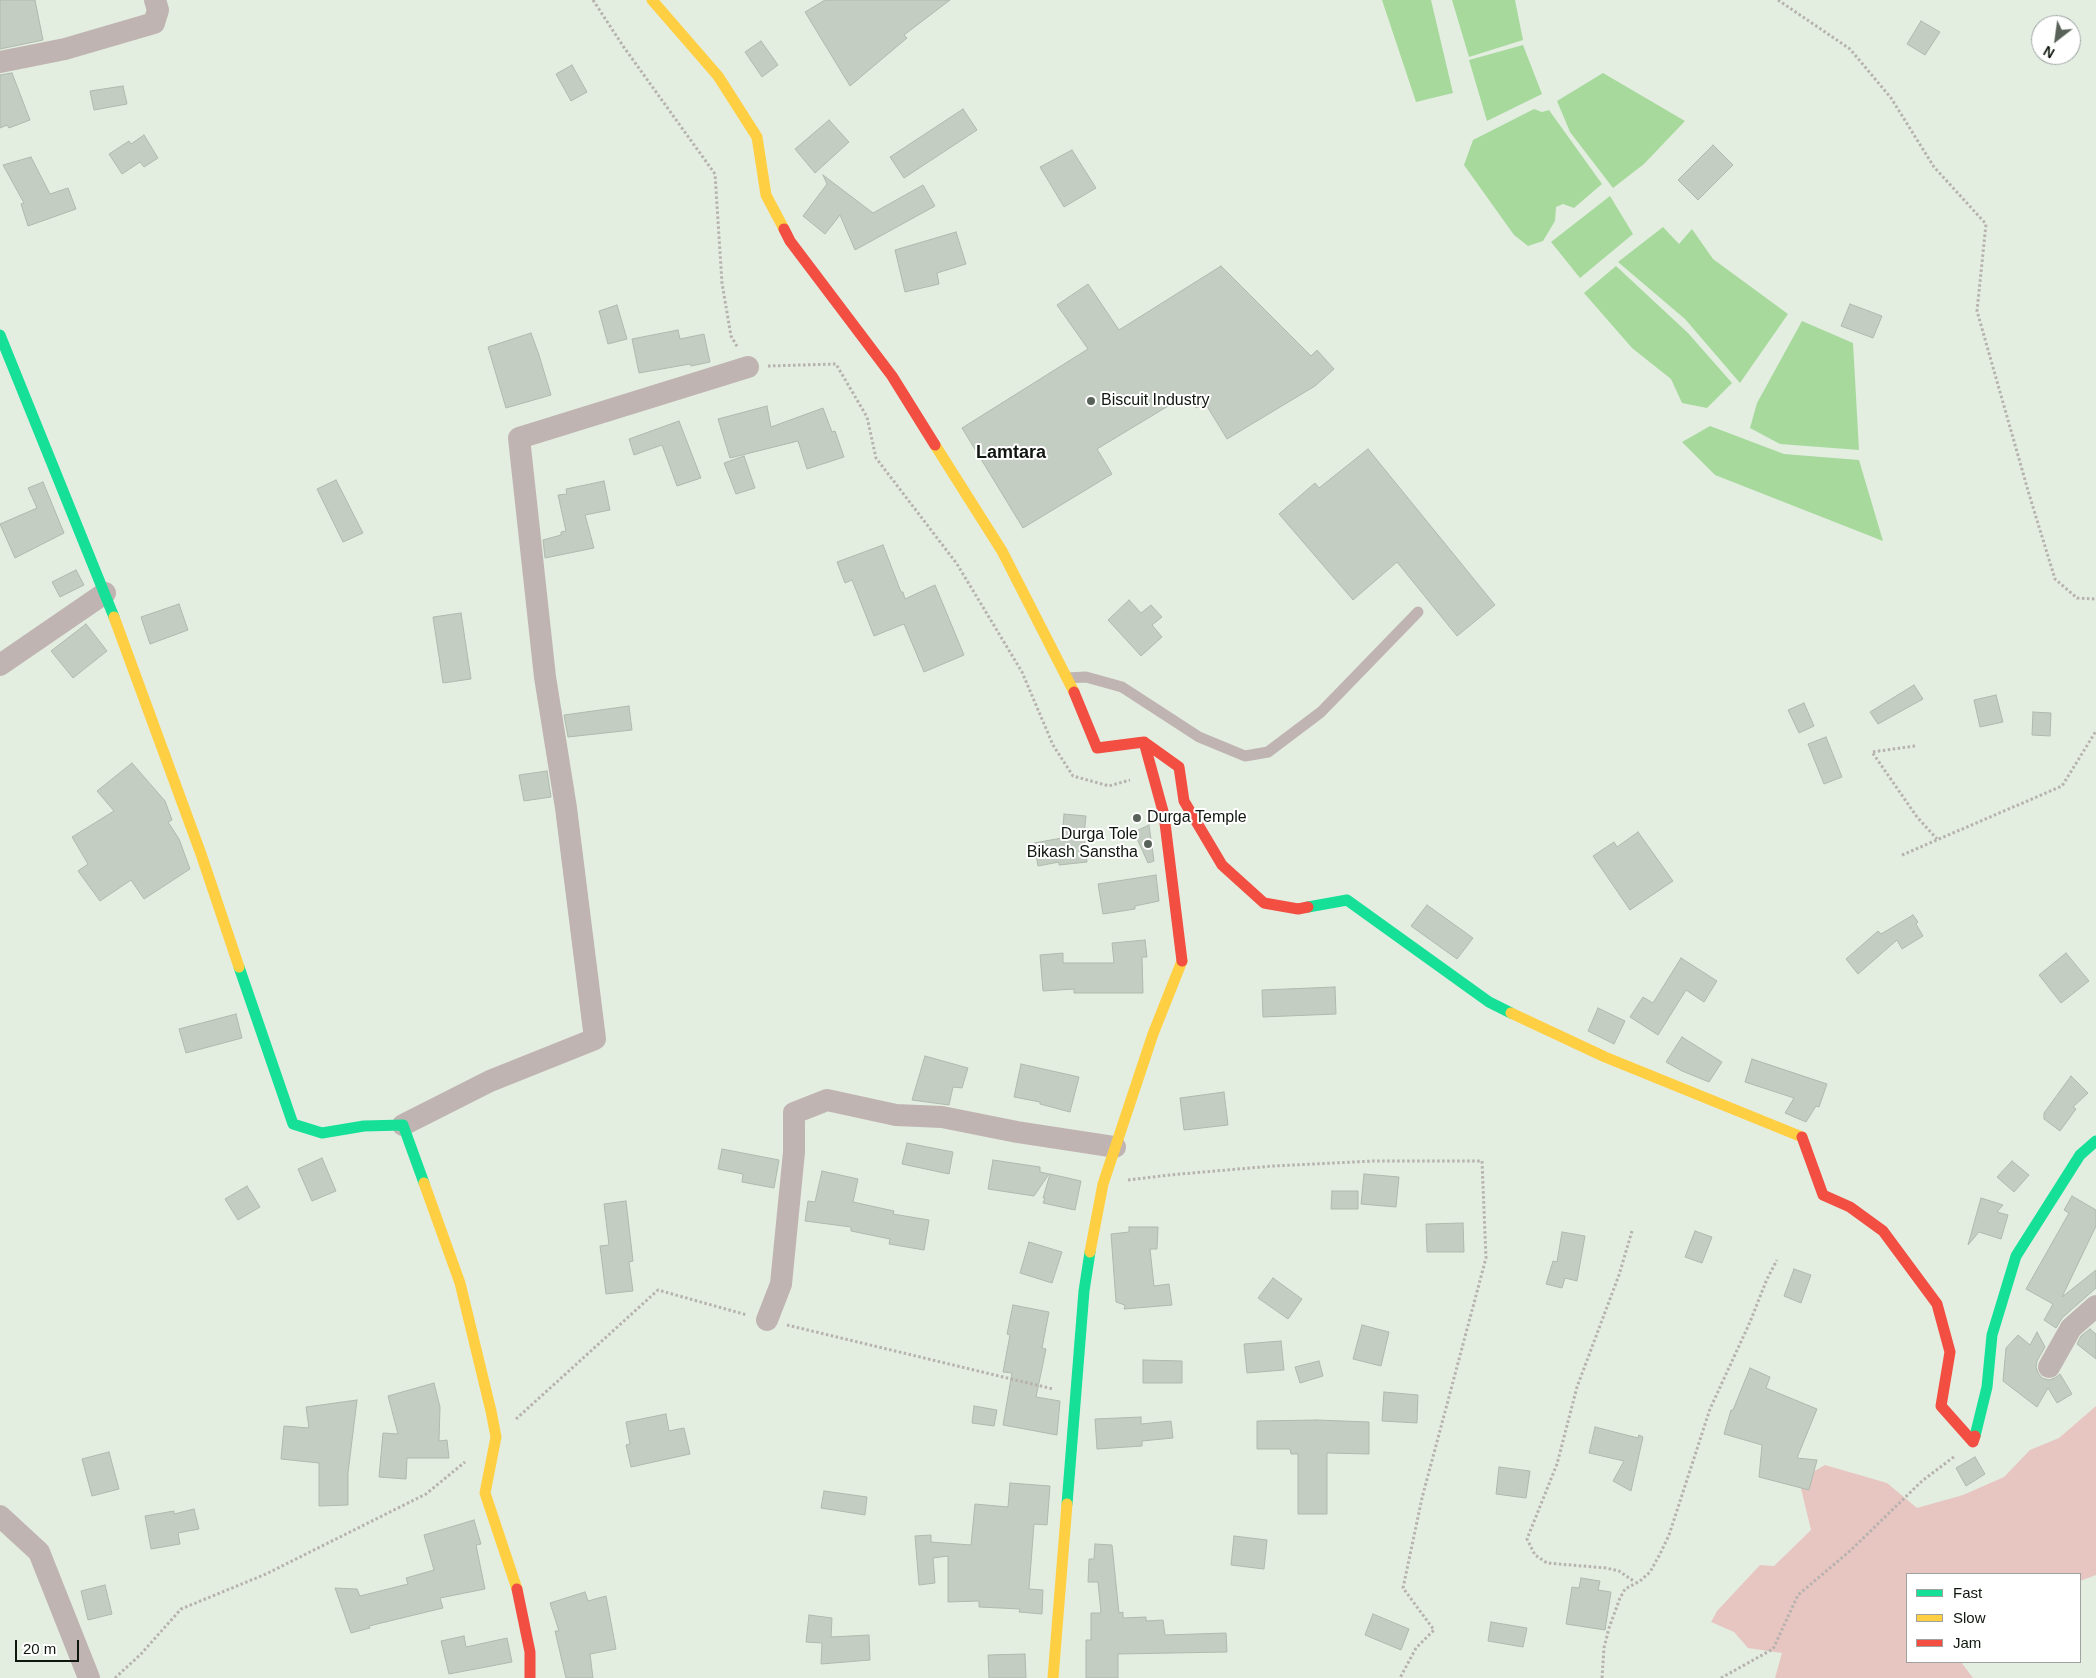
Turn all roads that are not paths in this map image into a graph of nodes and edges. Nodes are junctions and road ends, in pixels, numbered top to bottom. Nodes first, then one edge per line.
1 (155, 0) edge
2 (652, 0) edge
3 (0, 62) edge
4 (0, 335) edge
5 (748, 367) road end
6 (105, 593) junction
7 (1418, 612) dead end
8 (0, 665) edge
9 (1067, 678) junction
10 (1144, 742) junction
11 (403, 1125) junction
12 (2096, 1141) edge
13 (1115, 1147) junction
14 (2096, 1306) edge
15 (767, 1320) road end
16 (2048, 1367) dead end
17 (0, 1516) edge
18 (89, 1678) edge
19 (530, 1678) edge
20 (1053, 1678) edge

1 - 3 street
2 - 9 street
4 - 6 street
5 - 11 street
6 - 8 street
6 - 11 street
7 - 9 lane
9 - 10 street
10 - 12 street
10 - 13 street
11 - 19 street
13 - 15 street
13 - 20 street
14 - 16 street
17 - 18 street

